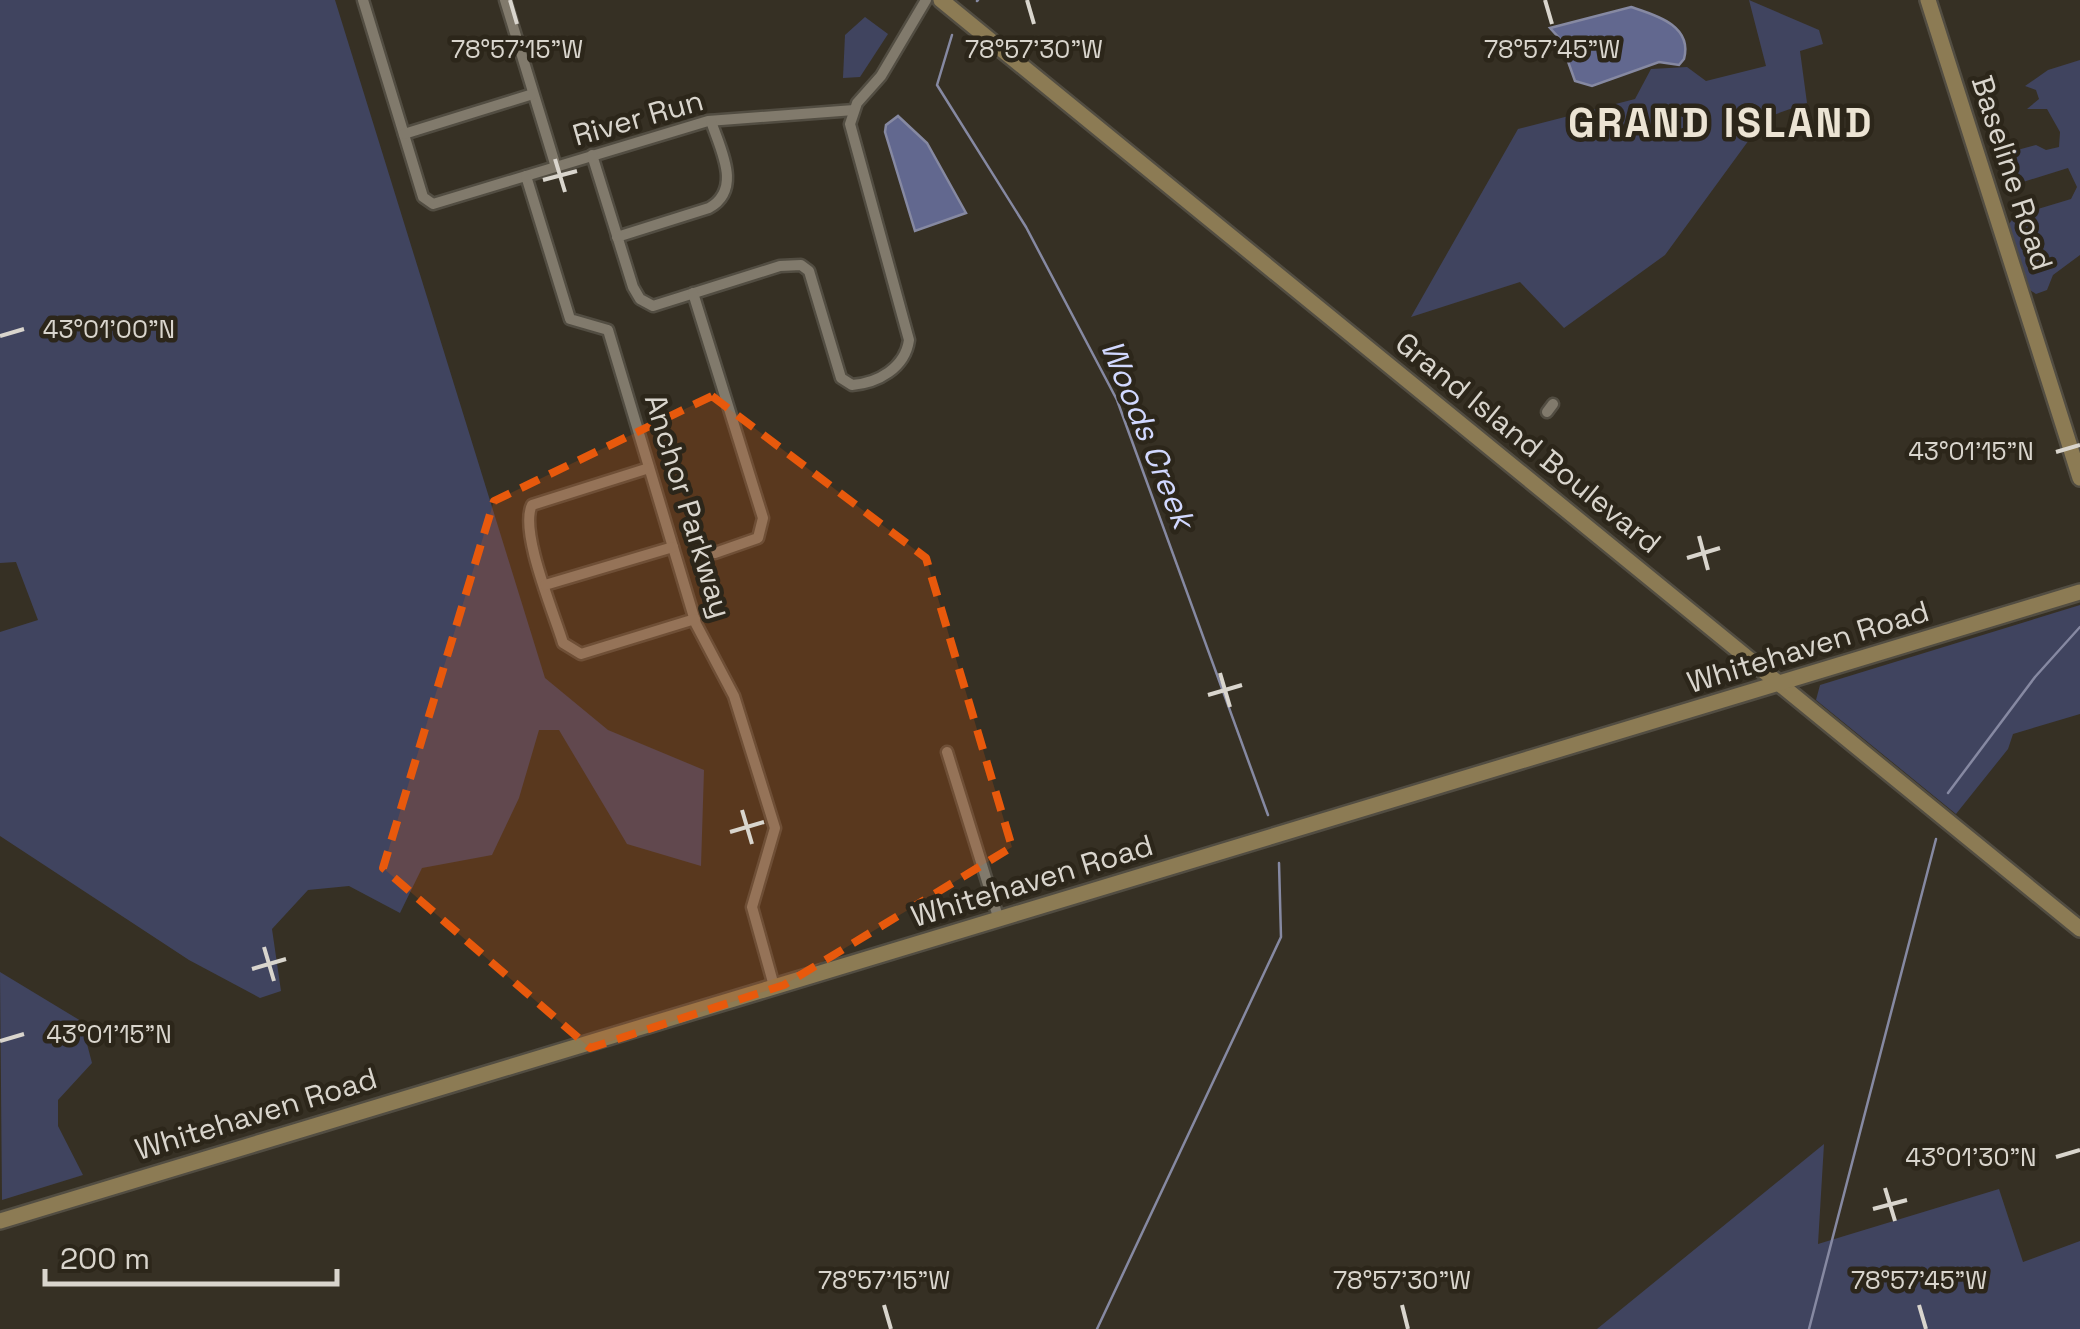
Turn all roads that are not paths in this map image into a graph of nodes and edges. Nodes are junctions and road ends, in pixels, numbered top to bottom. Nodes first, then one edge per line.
1 (363, 0) edge
2 (505, 0) edge
3 (926, 0) edge
4 (941, 0) edge
5 (1928, 0) edge
6 (534, 94) junction
7 (854, 110) junction
8 (711, 121) junction
9 (404, 134) junction
10 (592, 156) junction
11 (556, 167) junction
12 (526, 176) junction
13 (618, 237) junction
14 (694, 293) junction
15 (649, 468) junction
16 (2080, 478) edge
17 (673, 547) junction
18 (715, 553) dead end
19 (545, 585) junction
20 (2080, 592) edge
21 (695, 619) junction
22 (1780, 684) junction
23 (947, 752) dead end
24 (999, 920) junction
25 (2080, 930) edge
26 (774, 986) junction
27 (0, 1221) edge

1 - 9 street, River Run
2 - 6 street, River Run
3 - 7 street
4 - 22 street, Grand Island Boulevard
5 - 16 street, Baseline Road
6 - 9 street
6 - 11 street, River Run
7 - 8 street, River Run
7 - 14 street
8 - 10 street, River Run
8 - 13 street
9 - 12 street, River Run
10 - 11 street, River Run
10 - 13 street
11 - 12 street, River Run
12 - 15 street, Anchor Parkway
13 - 14 street
14 - 18 street
15 - 17 street, Anchor Parkway
15 - 19 street
17 - 19 street
17 - 21 street, Anchor Parkway
19 - 21 street
20 - 22 street, Whitehaven Road
21 - 26 street, Anchor Parkway
22 - 24 street, Whitehaven Road
22 - 25 street, Grand Island Boulevard
23 - 24 street
24 - 26 street, Whitehaven Road
26 - 27 street, Whitehaven Road

